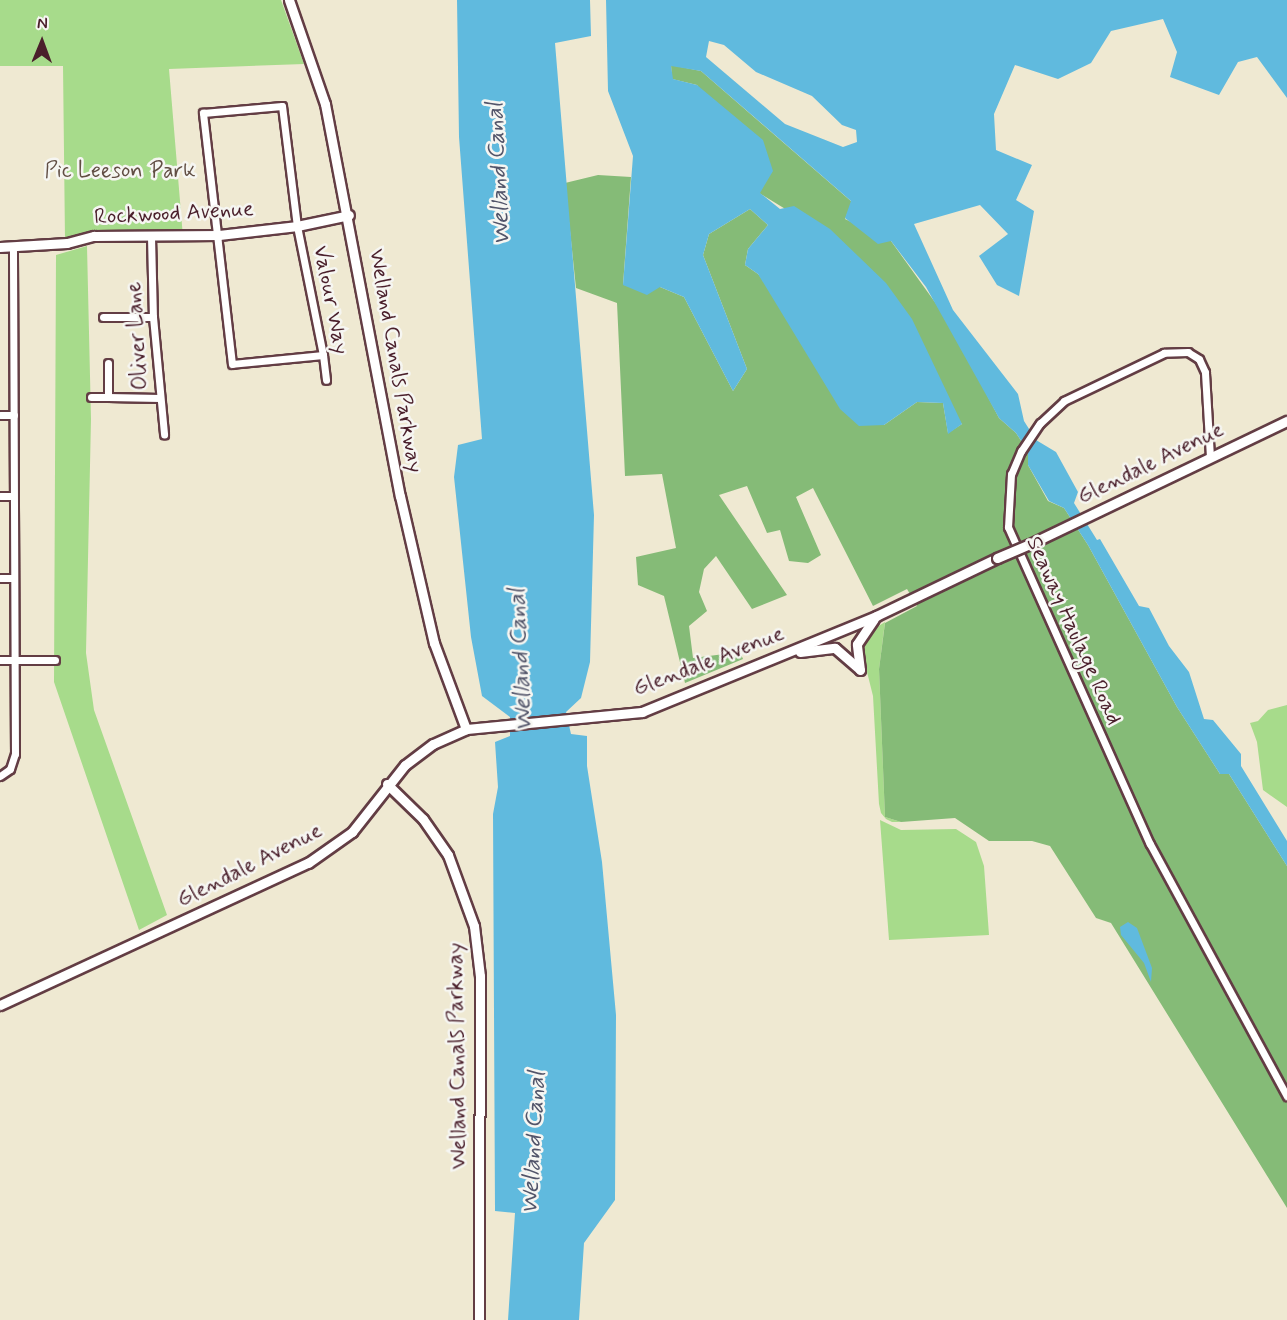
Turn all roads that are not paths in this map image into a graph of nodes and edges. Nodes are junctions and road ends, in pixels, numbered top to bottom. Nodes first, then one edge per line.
1 (289, 0) edge
2 (349, 215) junction
3 (297, 226) junction
4 (219, 235) junction
5 (151, 237) junction
6 (0, 247) edge
7 (13, 247) junction
8 (103, 317) dead end
9 (153, 317) junction
10 (324, 355) junction
11 (108, 363) dead end
12 (326, 380) dead end
13 (91, 397) dead end
14 (108, 397) junction
15 (160, 398) junction
16 (0, 415) edge
17 (14, 415) junction
18 (1287, 421) edge
19 (164, 434) dead end
20 (1210, 457) junction
21 (0, 496) edge
22 (13, 496) junction
23 (0, 578) edge
24 (14, 578) junction
25 (876, 616) junction
26 (781, 656) junction
27 (0, 660) edge
28 (14, 660) junction
29 (55, 660) dead end
30 (466, 729) junction
31 (0, 776) edge
32 (387, 784) junction
33 (0, 1005) edge
34 (1287, 1096) edge
35 (479, 1320) edge

1 - 2 main road, Welland Canals Parkway
2 - 3 main road, Rockwood Avenue
2 - 30 main road, Welland Canals Parkway
3 - 4 main road, Rockwood Avenue
3 - 4 street, Valour Way
3 - 10 street, Valour Way
4 - 5 main road, Rockwood Avenue
4 - 10 street
5 - 7 main road, Rockwood Avenue
5 - 9 street, Oliver Lane
6 - 7 main road, Rockwood Avenue
7 - 17 street
8 - 9 street
9 - 15 street, Oliver Lane
10 - 12 street, Valour Way
11 - 14 street
13 - 14 street
14 - 15 street
15 - 19 street, Oliver Lane
16 - 17 street
17 - 22 street
18 - 20 main road, Glendale Avenue
20 - 25 main road, Glendale Avenue, bridge
20 - 34 street, Seaway Haulage Road
21 - 22 street
22 - 24 street
23 - 24 street
24 - 28 street
25 - 26 main road, Glendale Avenue
25 - 26 main road
26 - 30 main road, Glendale Avenue
27 - 28 street
28 - 29 street
28 - 31 street
30 - 32 main road, Glendale Avenue
32 - 33 main road, Glendale Avenue
32 - 35 main road, Welland Canals Parkway

